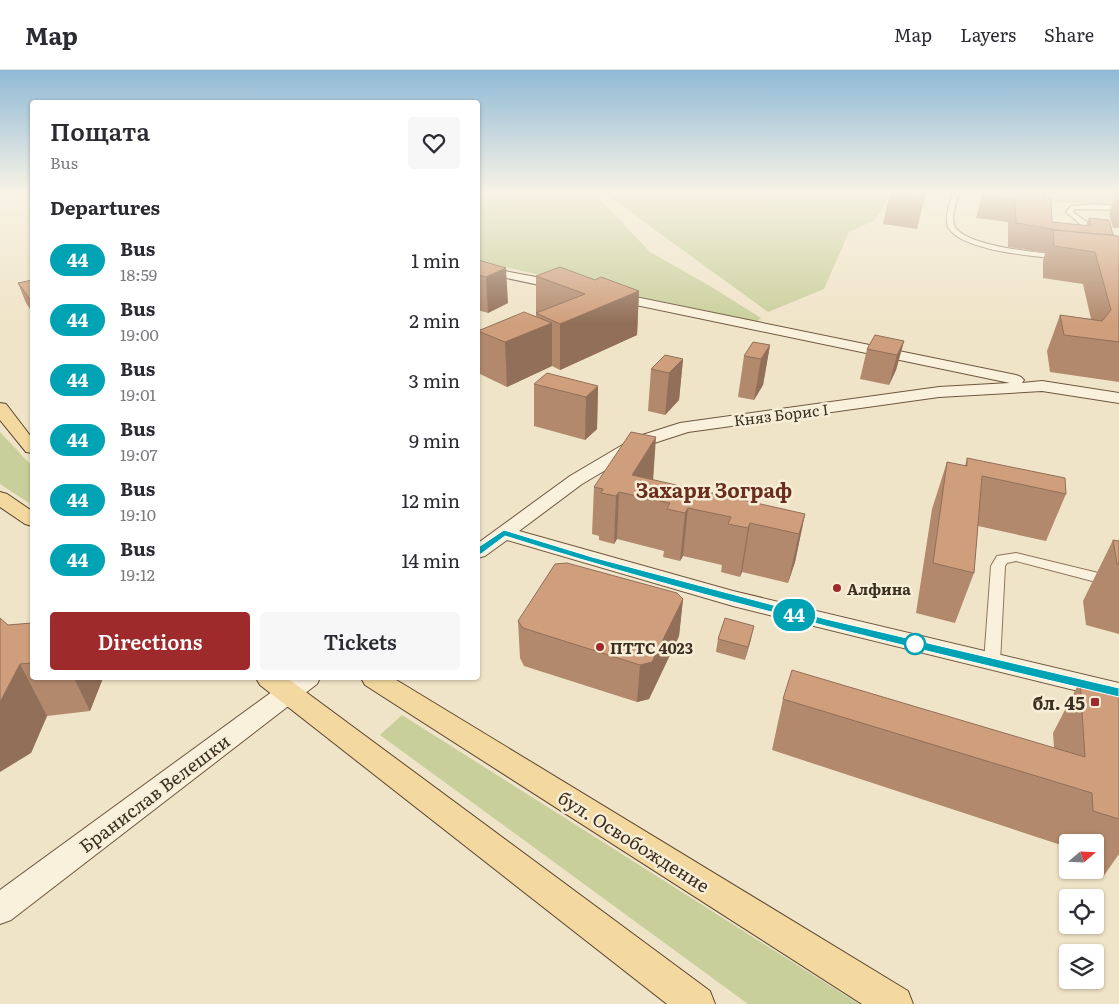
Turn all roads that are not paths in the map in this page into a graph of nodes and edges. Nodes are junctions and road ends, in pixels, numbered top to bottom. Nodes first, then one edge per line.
1 (965, 236) edge
2 (1106, 236) edge
3 (1119, 245) edge
4 (1074, 259) edge
5 (480, 269) edge
6 (575, 289) edge
7 (594, 293) edge
8 (1042, 386) junction
9 (1119, 398) edge
10 (0, 408) edge
11 (30, 446) edge
12 (0, 498) edge
13 (30, 519) edge
14 (504, 533) junction
15 (480, 551) edge
16 (1119, 583) edge
17 (992, 662) junction
18 (377, 680) edge
19 (289, 682) edge
20 (1119, 692) edge
21 (0, 909) edge
22 (697, 1004) edge
23 (895, 1004) edge

1 - 4 street
2 - 3 street
5 - 6 street
7 - 8 street
8 - 9 street, Княз Борис I
8 - 14 street, Княз Борис I
10 - 11 main road
12 - 13 main road
14 - 15 street, Княз Борис I
14 - 17 street
16 - 17 street
17 - 20 street
18 - 23 main road, бул. Освобождение
19 - 21 street, Бранислав Велешки
19 - 22 main road

